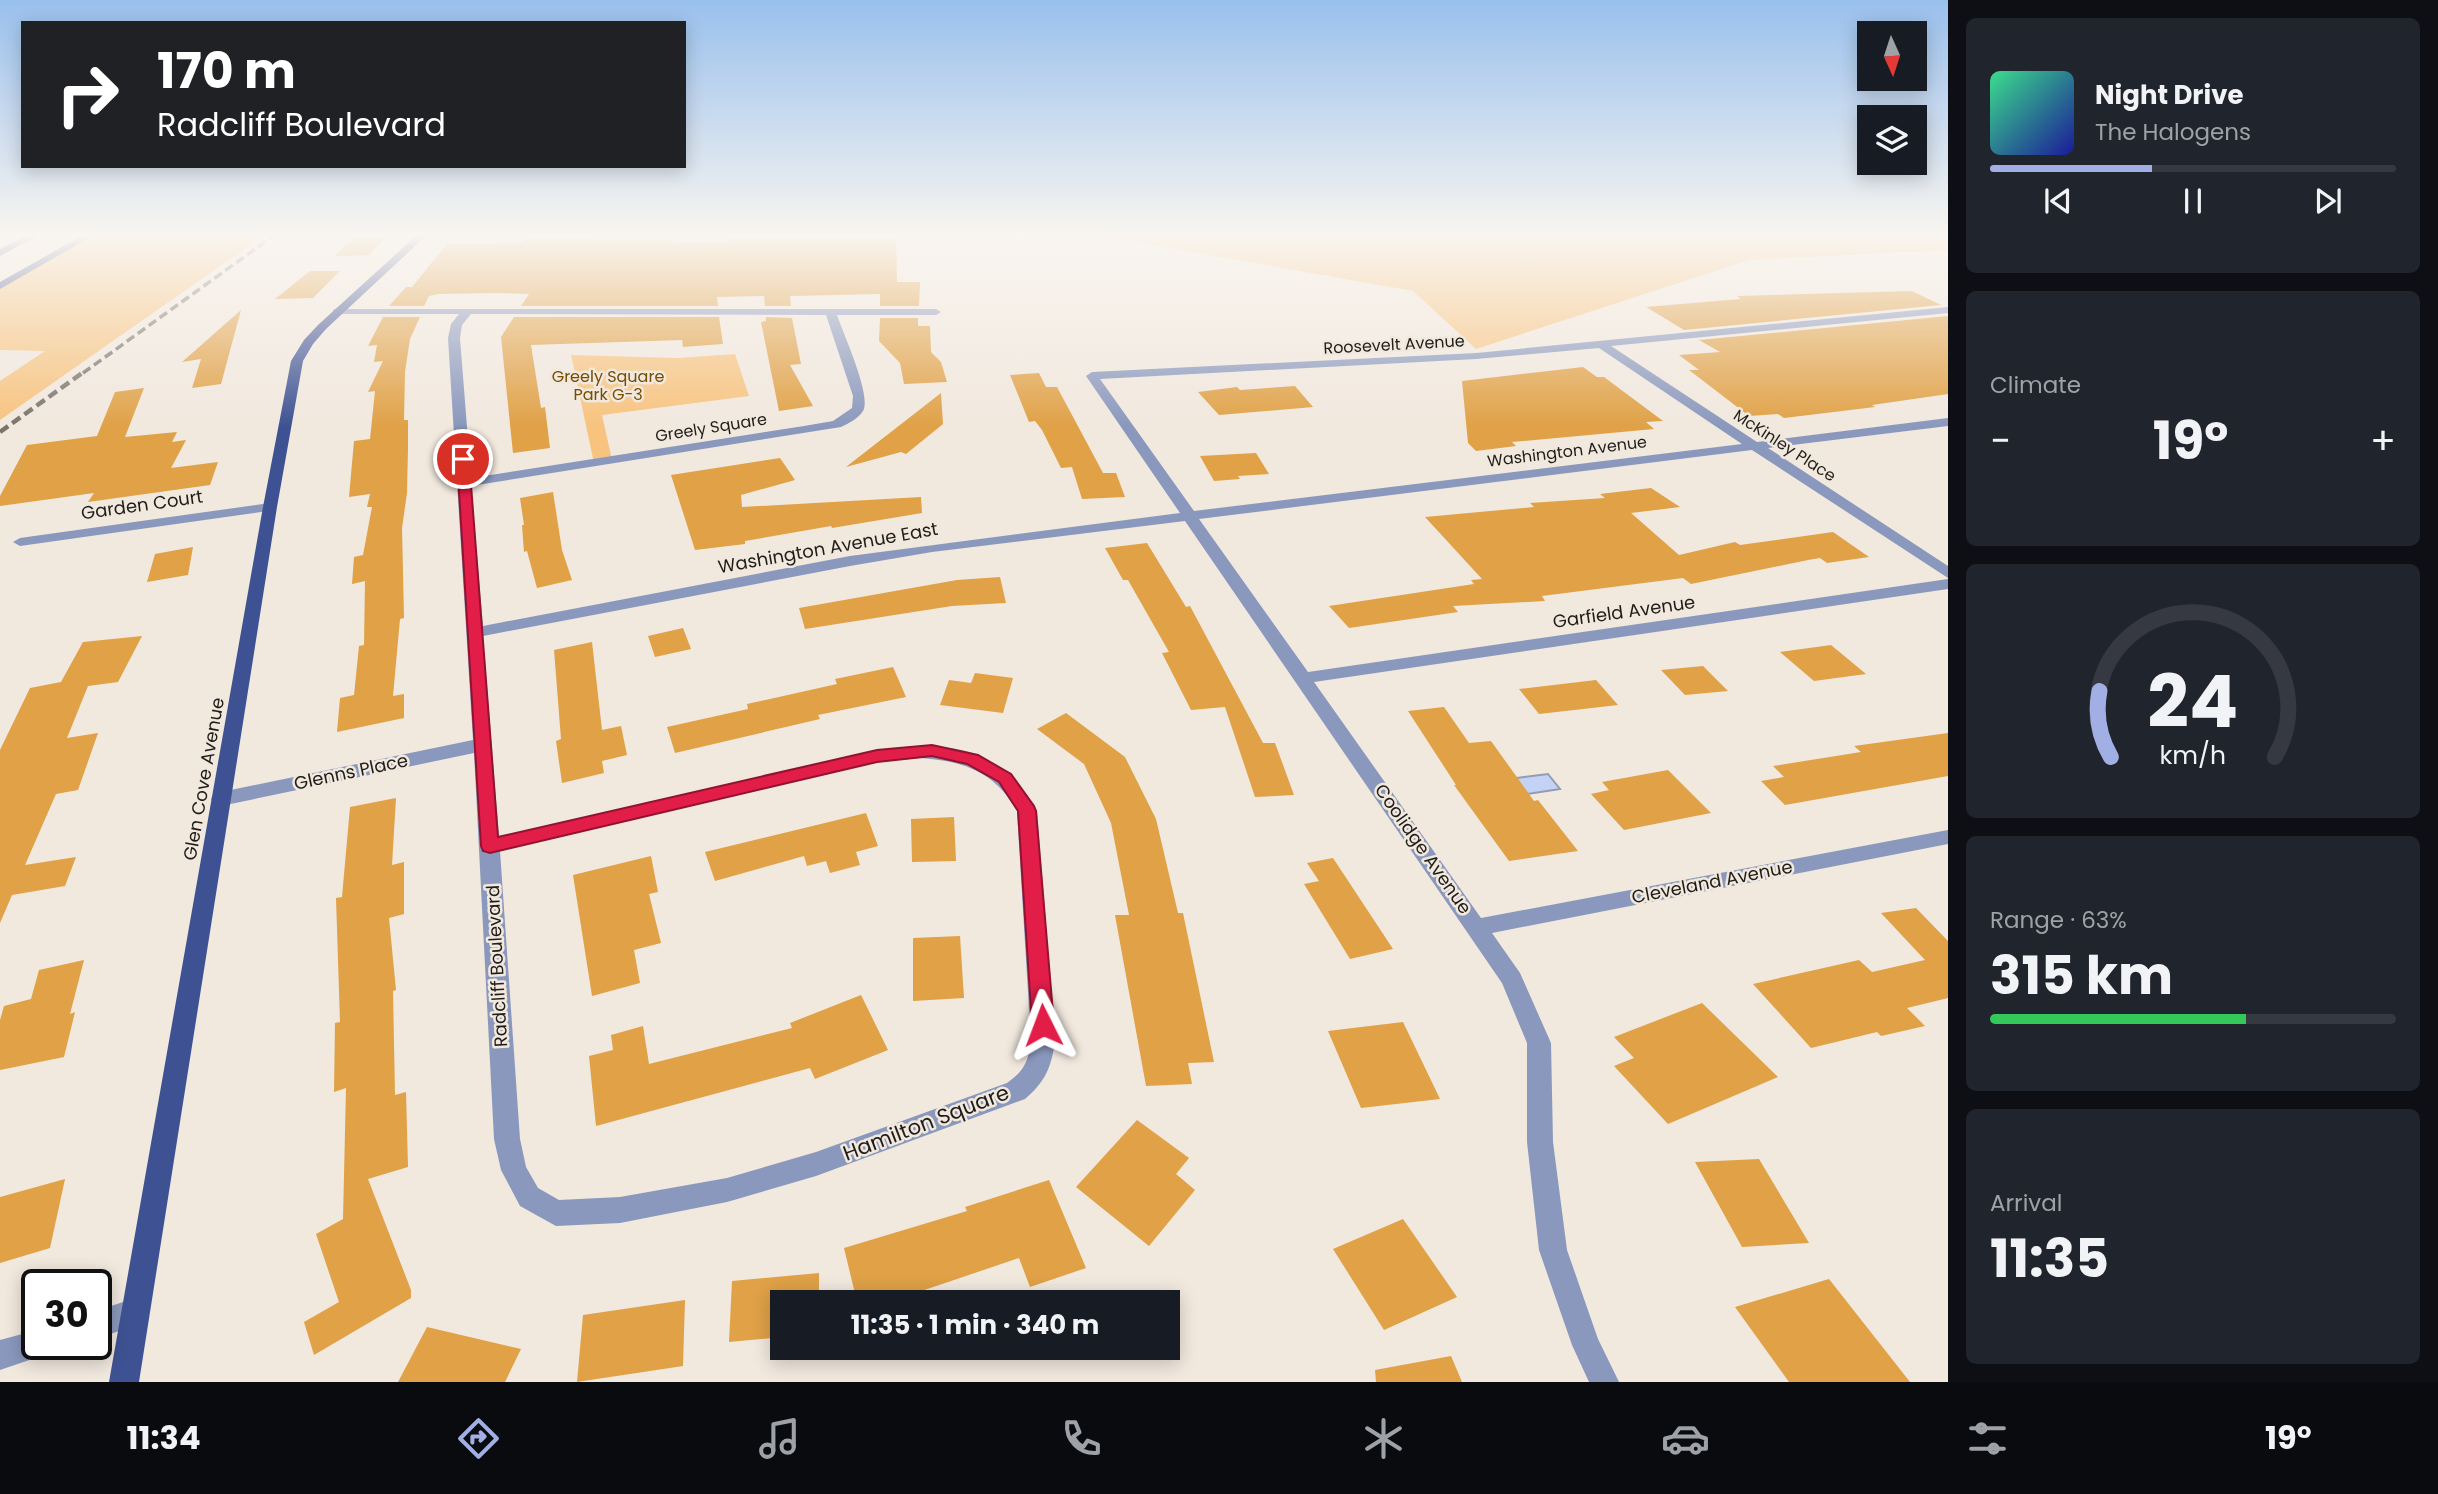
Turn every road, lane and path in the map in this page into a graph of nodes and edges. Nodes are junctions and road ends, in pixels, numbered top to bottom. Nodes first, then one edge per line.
1 (352, 298) edge
2 (1948, 310) edge
3 (338, 311) junction
4 (467, 312) junction
5 (830, 312) junction
6 (936, 312) dead end
7 (1602, 346) junction
8 (1092, 376) joint
9 (1948, 422) edge
10 (1754, 446) junction
11 (464, 483) junction
12 (270, 507) junction
13 (1190, 515) junction
14 (20, 542) dead end
15 (1948, 573) edge
16 (1948, 584) edge
17 (474, 633) junction
18 (1305, 678) junction
19 (481, 745) junction
20 (221, 799) junction
21 (1948, 837) edge
22 (490, 846) junction
23 (1477, 927) junction
24 (569, 1212) joint
25 (135, 1312) junction
26 (112, 1320) edge
27 (21, 1348) edge
28 (0, 1355) edge
29 (124, 1382) edge
30 (1604, 1382) edge

1 - 3 main road, Glen Cove Avenue
2 - 7 street, Roosevelt Avenue
3 - 4 street
3 - 12 main road, Glen Cove Avenue
4 - 5 street
4 - 11 street, Radcliff Boulevard
5 - 6 street
5 - 11 street, Greely Square
7 - 8 street, Roosevelt Avenue
7 - 10 street, McKinley Place
8 - 13 street, Coolidge Avenue
9 - 10 street, Washington Avenue
10 - 13 street, Washington Avenue
10 - 15 street, McKinley Place
11 - 17 street, Radcliff Boulevard
12 - 14 street, Garden Court
12 - 20 main road, Glen Cove Avenue
13 - 17 street, Washington Avenue East
13 - 18 street, Coolidge Avenue
16 - 18 street, Garfield Avenue
17 - 19 street, Radcliff Boulevard
18 - 23 street, Coolidge Avenue
19 - 20 street, Glenns Place
19 - 22 street, Radcliff Boulevard
20 - 25 main road, Glen Cove Avenue
21 - 23 street, Cleveland Avenue
22 - 24 street, Radcliff Boulevard
22 - 24 street, Hamilton Square
23 - 30 street, Coolidge Avenue
25 - 26 street
25 - 29 main road, Glen Cove Avenue
27 - 28 street

